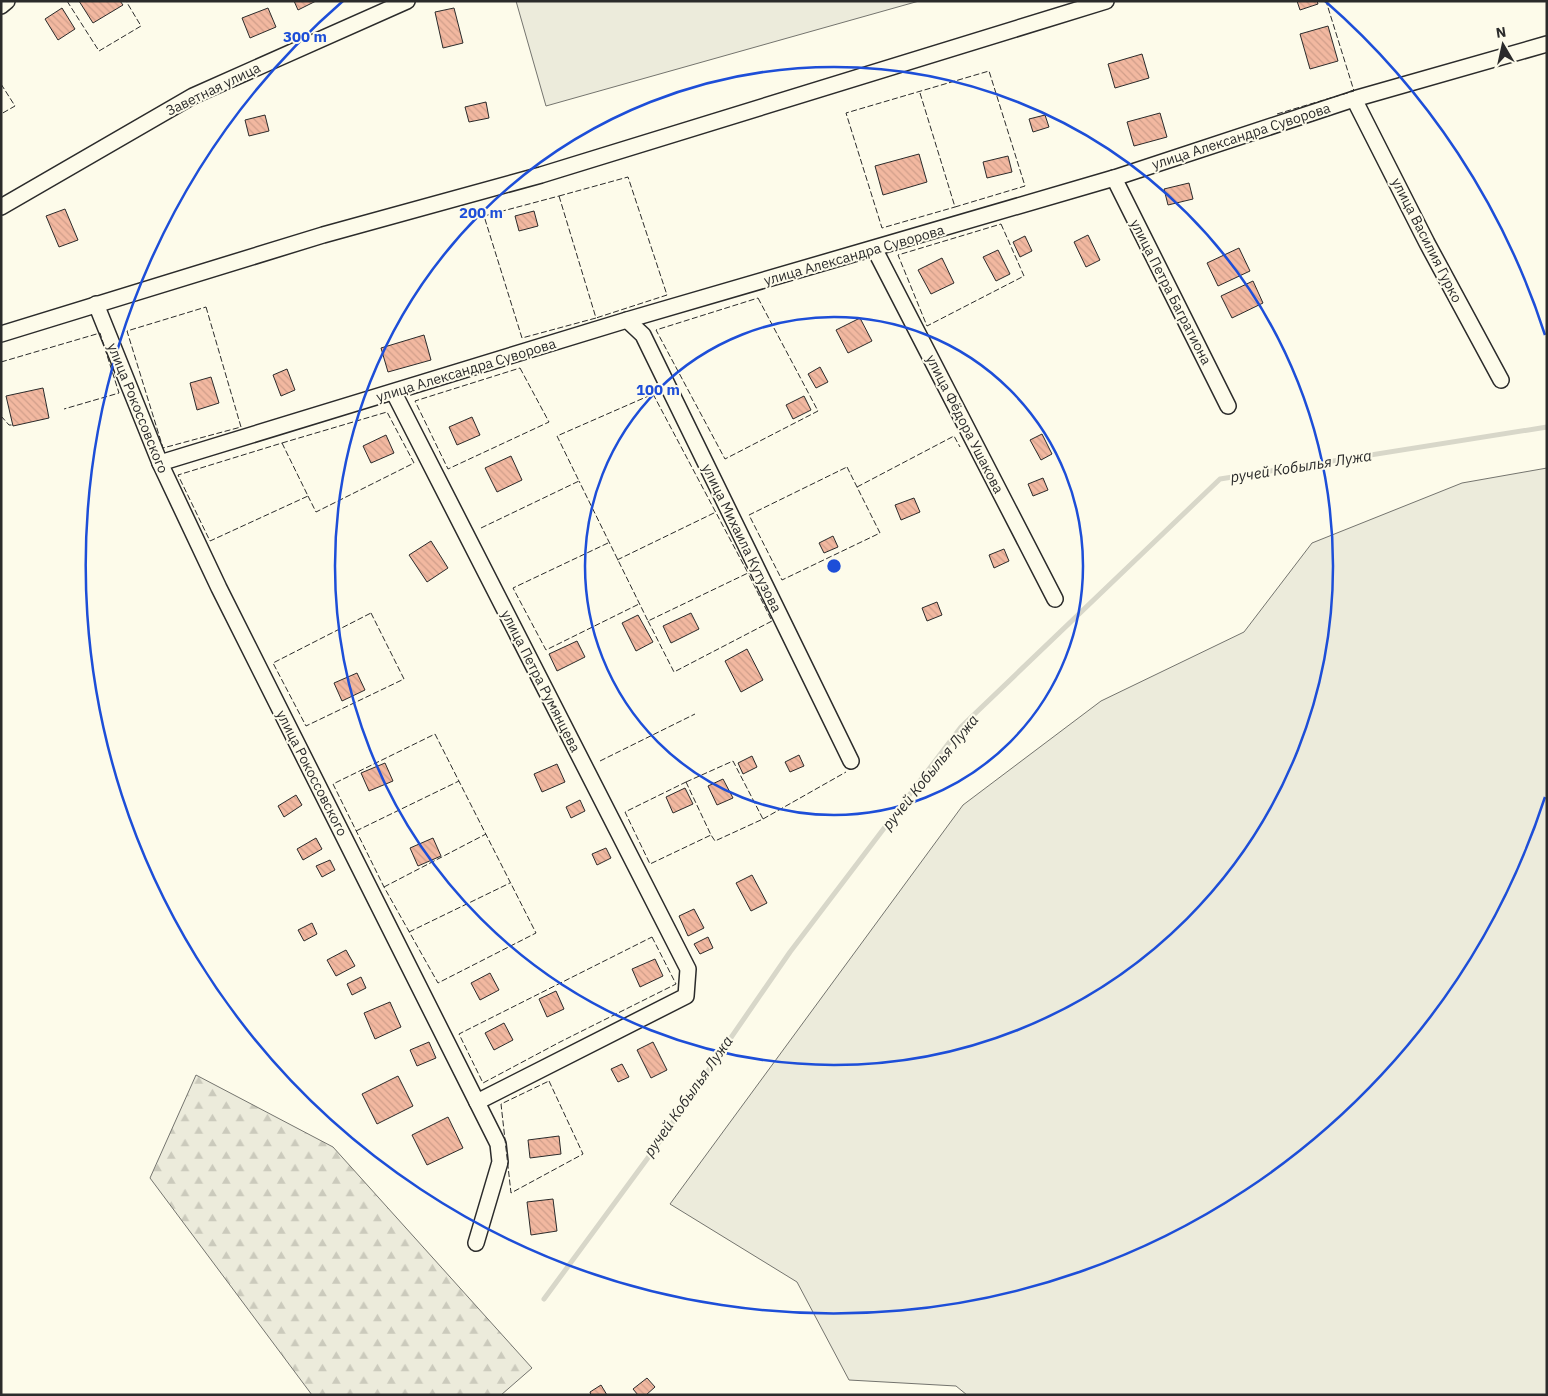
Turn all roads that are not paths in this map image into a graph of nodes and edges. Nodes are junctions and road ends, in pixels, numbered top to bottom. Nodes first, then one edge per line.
1 (7, 1) edge
2 (408, 1) edge
3 (1106, 1) edge
4 (1, 6) edge
5 (1547, 44) edge
6 (1354, 99) junction
7 (1114, 178) junction
8 (1, 207) edge
9 (875, 250) junction
10 (96, 304) junction
11 (627, 320) junction
12 (1, 334) edge
13 (1501, 380) dead end
14 (394, 393) junction
15 (1228, 406) dead end
16 (160, 463) junction
17 (1055, 599) dead end
18 (851, 761) dead end
19 (477, 1102) junction
20 (476, 1242) dead end

1 - 4 street
2 - 8 street, Заветная улица
3 - 10 street
5 - 6 street, улица Александра Суворова
6 - 7 street, улица Александра Суворова
6 - 13 street, улица Василия Гурко
7 - 9 street, улица Александра Суворова
7 - 15 street, улица Петра Багратиона
9 - 11 street, улица Александра Суворова
9 - 17 street, улица Фёдора Ушакова
10 - 12 street
10 - 16 street, улица Рокоссовского
11 - 14 street, улица Александра Суворова
11 - 18 street, улица Михаила Кутузова
14 - 16 street, улица Александра Суворова
14 - 19 street, улица Петра Румянцева
16 - 19 street, улица Рокоссовского
19 - 20 street, улица Рокоссовского

